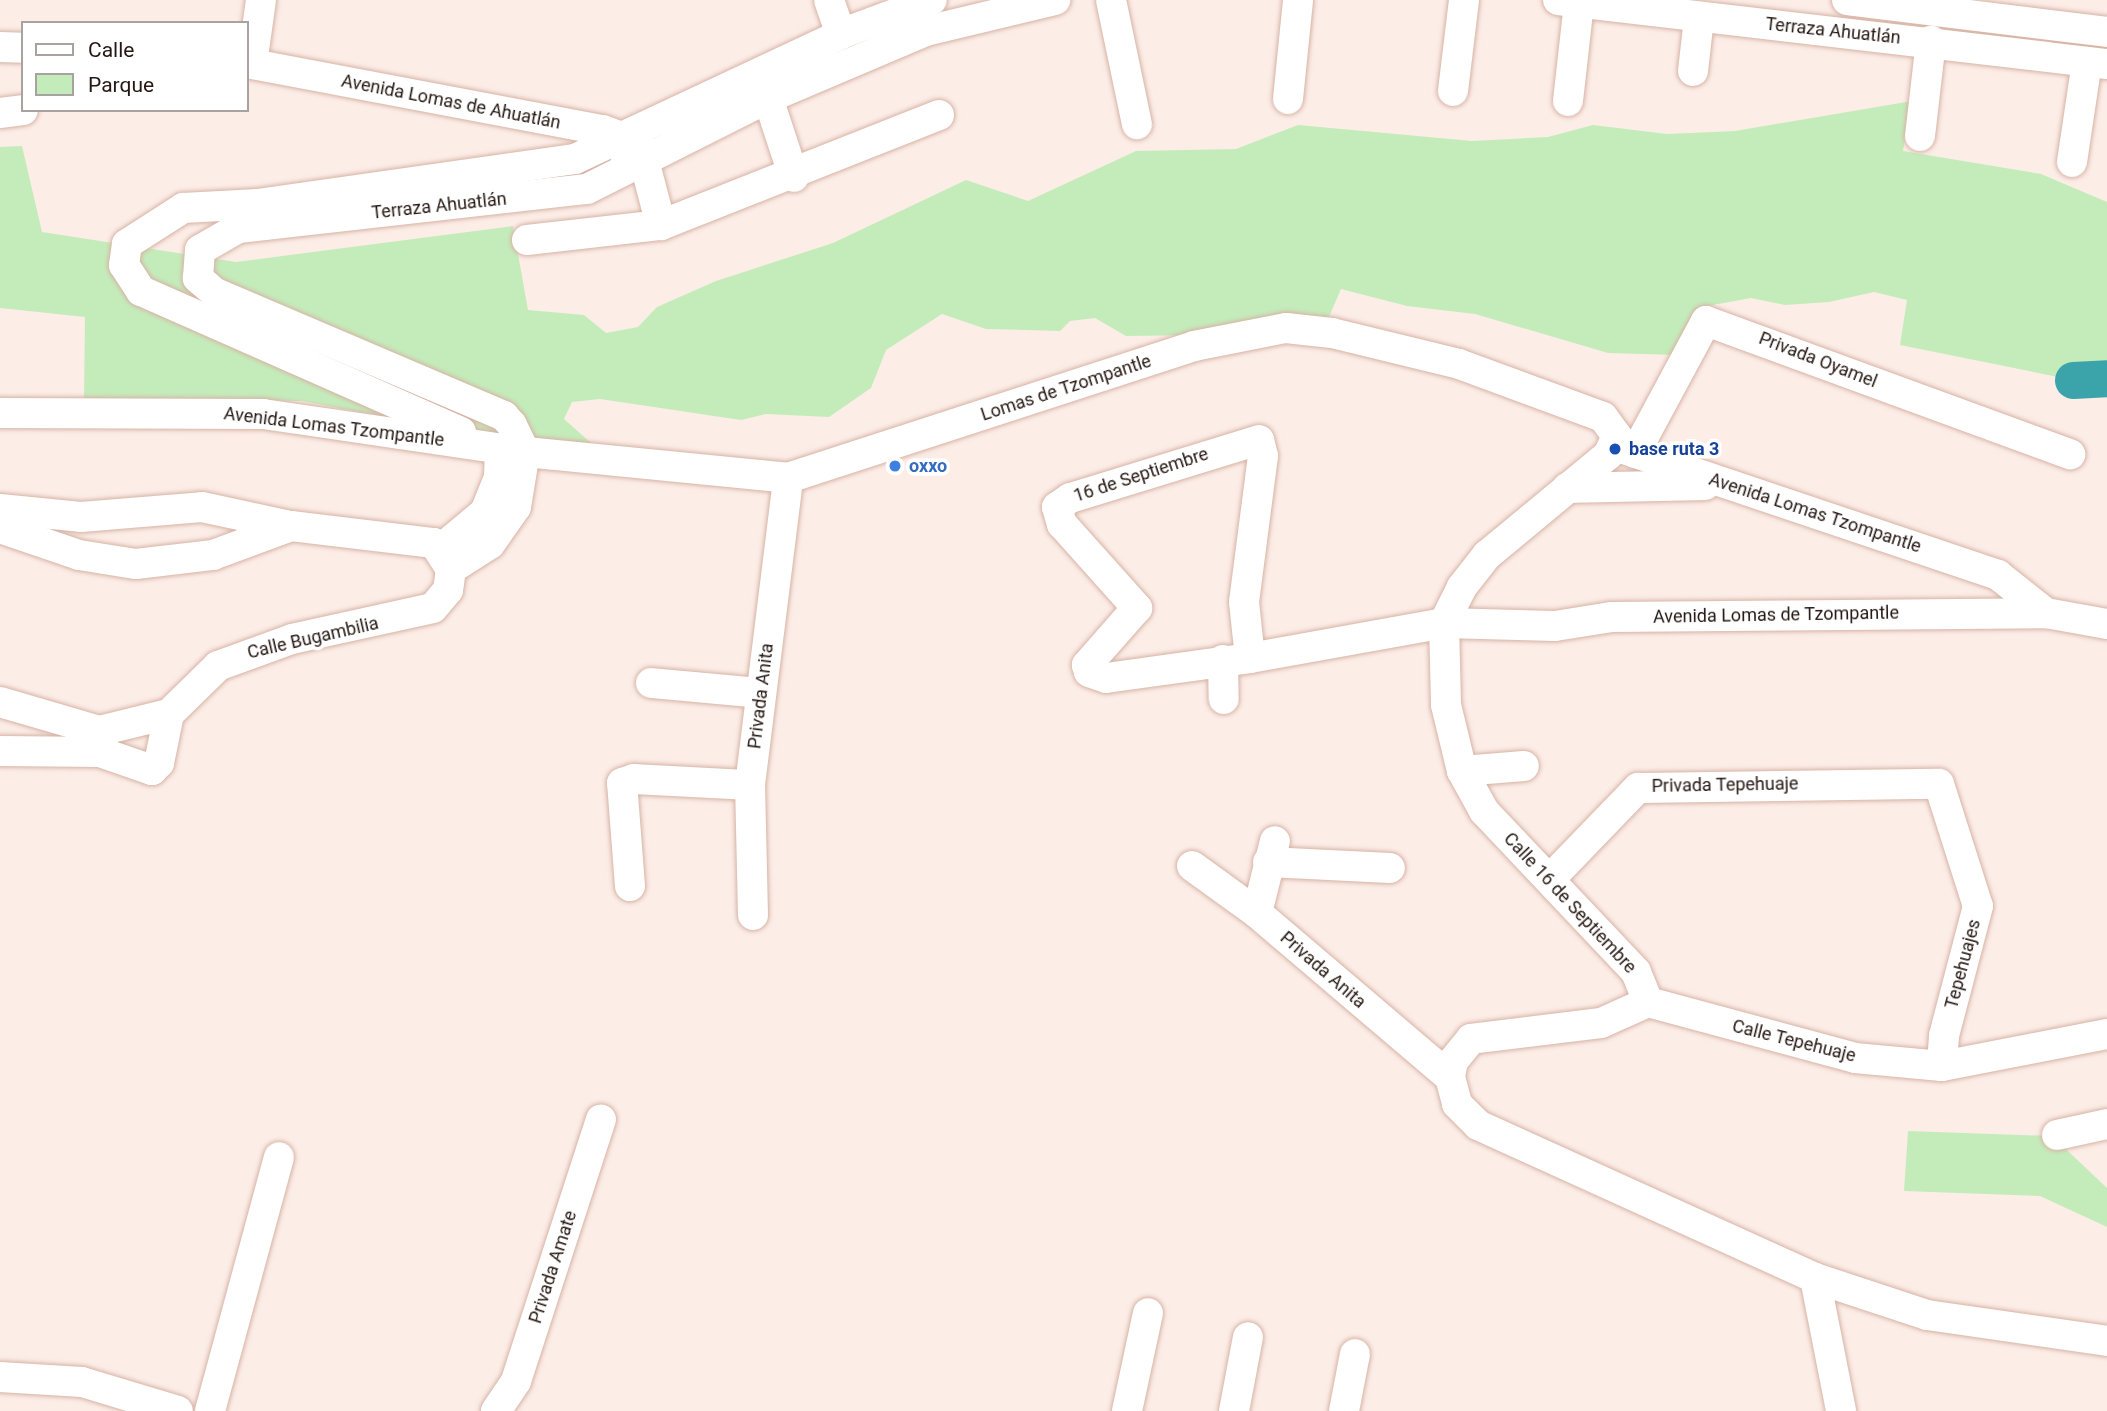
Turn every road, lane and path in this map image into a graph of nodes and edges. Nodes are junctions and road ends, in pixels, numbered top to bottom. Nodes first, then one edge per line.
1 (261, 0) edge
2 (829, 0) edge
3 (841, 0) edge
4 (932, 0) edge
5 (1055, 0) edge
6 (1111, 0) edge
7 (1298, 0) edge
8 (1464, 0) edge
9 (1847, 0) edge
10 (1569, 2) edge
11 (1984, 8) edge
12 (1699, 18) junction
13 (846, 32) junction
14 (2107, 32) edge
15 (1931, 41) junction
16 (0, 47) edge
17 (21, 48) edge
18 (249, 63) edge
19 (2097, 63) edge
20 (1693, 71) dead end
21 (1453, 91) dead end
22 (768, 98) junction
23 (1288, 99) dead end
24 (1568, 101) dead end
25 (21, 110) edge
26 (0, 113) edge
27 (939, 115) dead end
28 (1137, 124) dead end
29 (628, 136) junction
30 (1920, 136) dead end
31 (2072, 162) dead end
32 (637, 167) junction
33 (794, 177) junction
34 (661, 225) junction
35 (527, 240) dead end
36 (0, 412) edge
37 (1622, 445) junction
38 (513, 450) junction
39 (2070, 454) dead end
40 (788, 478) junction
41 (1722, 484) junction
42 (1567, 488) junction
43 (0, 509) edge
44 (291, 526) junction
45 (0, 527) edge
46 (447, 559) junction
47 (2046, 613) junction
48 (1444, 623) junction
49 (2107, 624) edge
50 (1237, 659) junction
51 (651, 683) dead end
52 (761, 694) junction
53 (1224, 699) dead end
54 (0, 702) edge
55 (169, 713) junction
56 (99, 742) junction
57 (0, 751) edge
58 (1524, 766) dead end
59 (1462, 771) junction
60 (1939, 784) joint
61 (750, 785) junction
62 (1192, 866) dead end
63 (1390, 868) dead end
64 (1550, 879) junction
65 (630, 886) dead end
66 (1257, 913) junction
67 (753, 915) dead end
68 (1648, 1002) junction
69 (2107, 1034) edge
70 (1942, 1066) junction
71 (1450, 1077) junction
72 (601, 1119) dead end
73 (2107, 1124) edge
74 (2057, 1135) dead end
75 (279, 1157) dead end
76 (1815, 1278) junction
77 (1148, 1313) dead end
78 (1248, 1337) dead end
79 (2107, 1341) edge
80 (1354, 1354) dead end
81 (0, 1377) edge
82 (178, 1411) edge
83 (210, 1411) edge
84 (496, 1411) edge
85 (1126, 1411) edge
86 (1234, 1411) edge
87 (1344, 1411) edge
88 (1841, 1411) edge

1 - 18 street
2 - 13 street
3 - 13 street
4 - 13 street, Terraza Ahuatlán
5 - 22 street, Terraza Ahuatlán
6 - 28 street
7 - 23 street
8 - 21 street
9 - 11 street, Terraza Ahuatlán
10 - 12 street, Terraza Ahuatlán
10 - 24 street
11 - 14 street, Terraza Ahuatlán
12 - 15 street, Terraza Ahuatlán
12 - 20 street
13 - 29 street, Terraza Ahuatlán
15 - 19 street, Terraza Ahuatlán
15 - 30 street
16 - 17 street
18 - 29 street, Avenida Lomas de Ahuatlán
19 - 31 street
22 - 32 street, Terraza Ahuatlán
22 - 33 street
25 - 26 street
27 - 33 street
29 - 32 street
29 - 38 street, Terraza Ahuatlán
32 - 34 street
32 - 38 street, Terraza Ahuatlán
33 - 34 street
34 - 35 street
36 - 38 street, Avenida Lomas Tzompantle
37 - 39 street, Privada Oyamel
37 - 40 street, Lomas de Tzompantle
37 - 41 street, Avenida Lomas Tzompantle
37 - 42 street
38 - 40 street, Lomas de Tzompantle
38 - 46 street, Calle Bugambilia
40 - 52 street, Privada Anita
41 - 42 street
41 - 47 street, Avenida Lomas Tzompantle
42 - 48 street
43 - 44 street
44 - 45 street
44 - 46 street
46 - 55 street, Calle Bugambilia
47 - 48 street, Avenida Lomas de Tzompantle
47 - 49 street, Avenida Lomas de Tzompantle
48 - 50 street, 16 de Septiembre
48 - 59 street, Calle 16 de Septiembre
50 - 50 street, 16 de Septiembre
50 - 53 street
51 - 52 street
52 - 61 street, Privada Anita
54 - 56 street, Calle Bugambilia
55 - 56 street, Calle Bugambilia
55 - 56 street, Calle Bugambilia
56 - 57 street, Calle Bugambilia
58 - 59 street
59 - 64 street, Calle 16 de Septiembre
60 - 64 street, Privada Tepehuaje
60 - 70 street, Tepehuajes
61 - 65 street
61 - 67 street, Privada Anita
62 - 66 street, Privada Anita
63 - 66 street
64 - 68 street, Calle 16 de Septiembre
66 - 71 street, Privada Anita
68 - 70 street, Calle Tepehuaje
68 - 71 street
69 - 70 street, Calle Tepehuaje
71 - 76 street
72 - 84 street, Privada Amate
73 - 74 street
75 - 83 street
76 - 79 street
76 - 88 street
77 - 85 street
78 - 86 street
80 - 87 street
81 - 82 street

